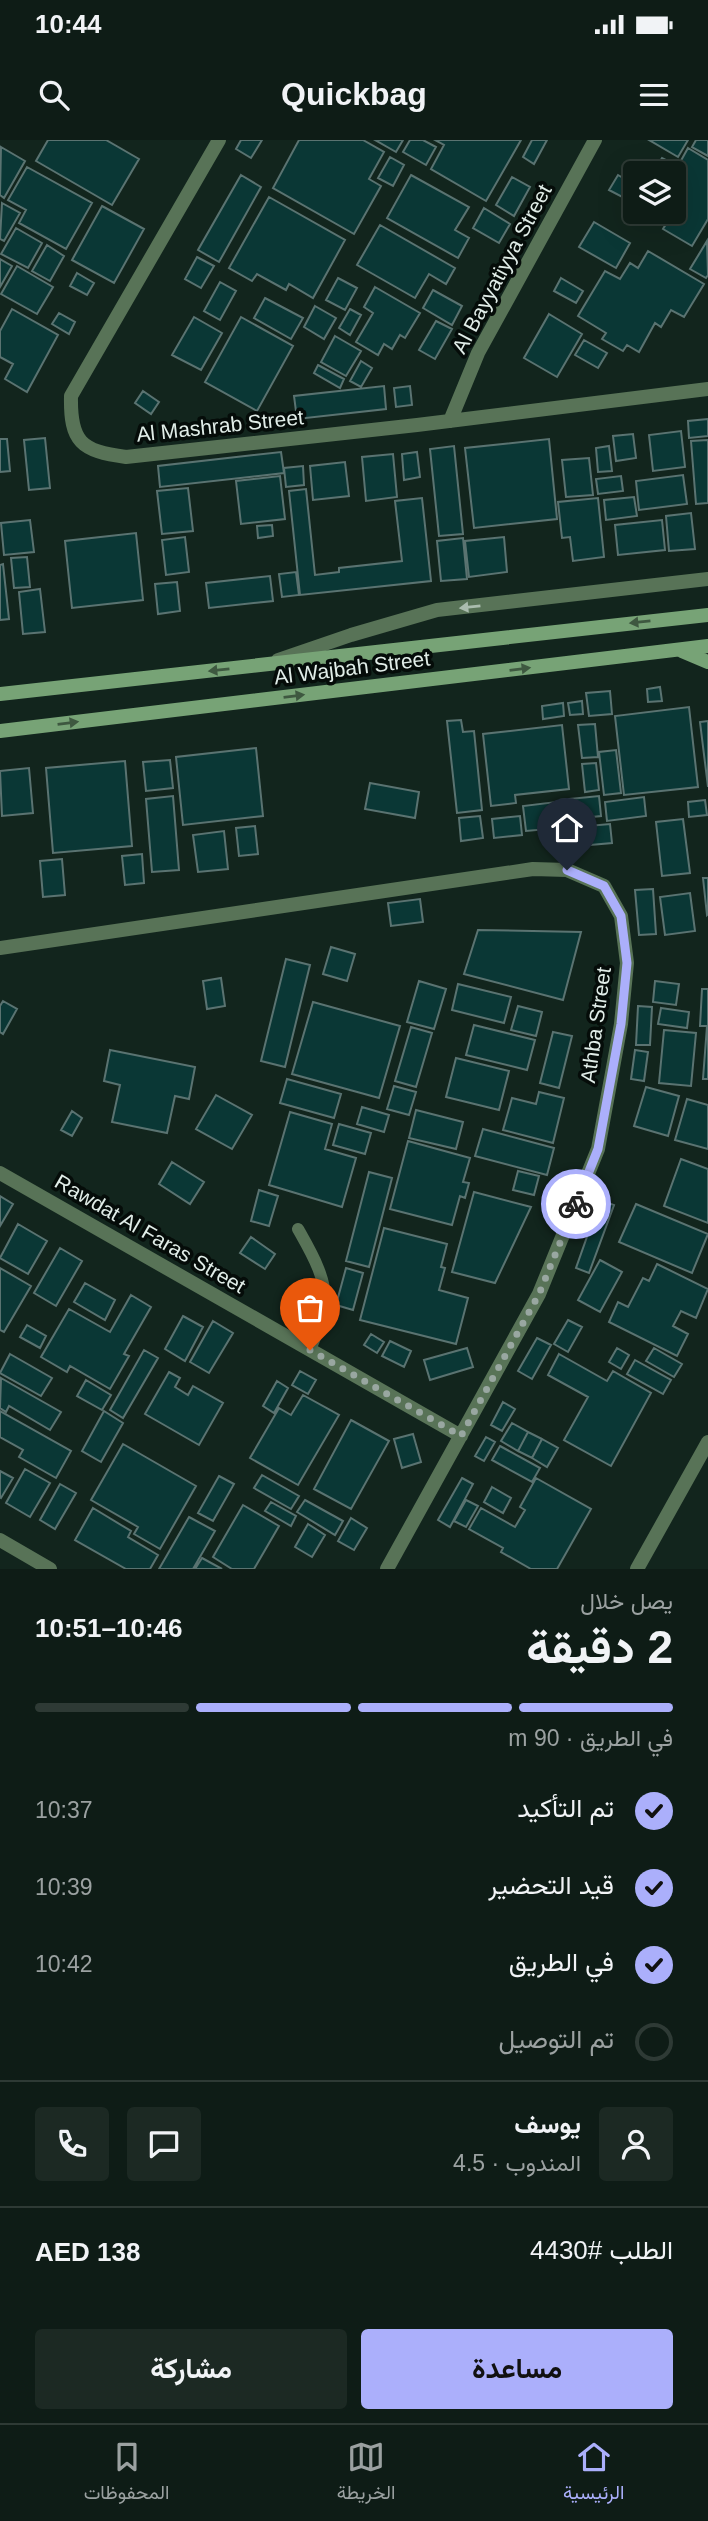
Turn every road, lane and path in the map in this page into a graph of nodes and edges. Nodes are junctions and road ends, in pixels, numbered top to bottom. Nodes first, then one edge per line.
1 (219, 140) edge
2 (595, 140) edge
3 (708, 389) edge
4 (450, 421) junction
5 (708, 579) edge
6 (708, 615) edge
7 (708, 646) edge
8 (681, 650) junction
9 (708, 662) edge
10 (266, 664) junction
11 (0, 694) edge
12 (0, 730) edge
13 (0, 948) edge
14 (0, 1173) edge
15 (298, 1229) dead end
16 (310, 1350) junction
17 (461, 1436) junction
18 (708, 1442) edge
19 (0, 1540) edge
20 (50, 1569) edge
21 (387, 1569) edge
22 (637, 1569) edge

1 - 4 street, Al Mashrab Street
2 - 4 street, Al Bayyatiyya Street
3 - 4 street, Al Mashrab Street
5 -> 10 street, Al Wajbah Street
6 -> 10 street, Al Wajbah Street
7 - 8 street, Al Wajbah Street
8 - 9 street
12 -> 8 street, Al Wajbah Street
10 -> 11 street, Al Wajbah Street
13 - 17 street, Athba Street
14 - 16 street, Rawdat Al Faras Street
15 - 16 lane
16 - 17 street, Rawdat Al Faras Street
17 - 21 street, Athba Street
18 - 22 street
19 - 20 street

